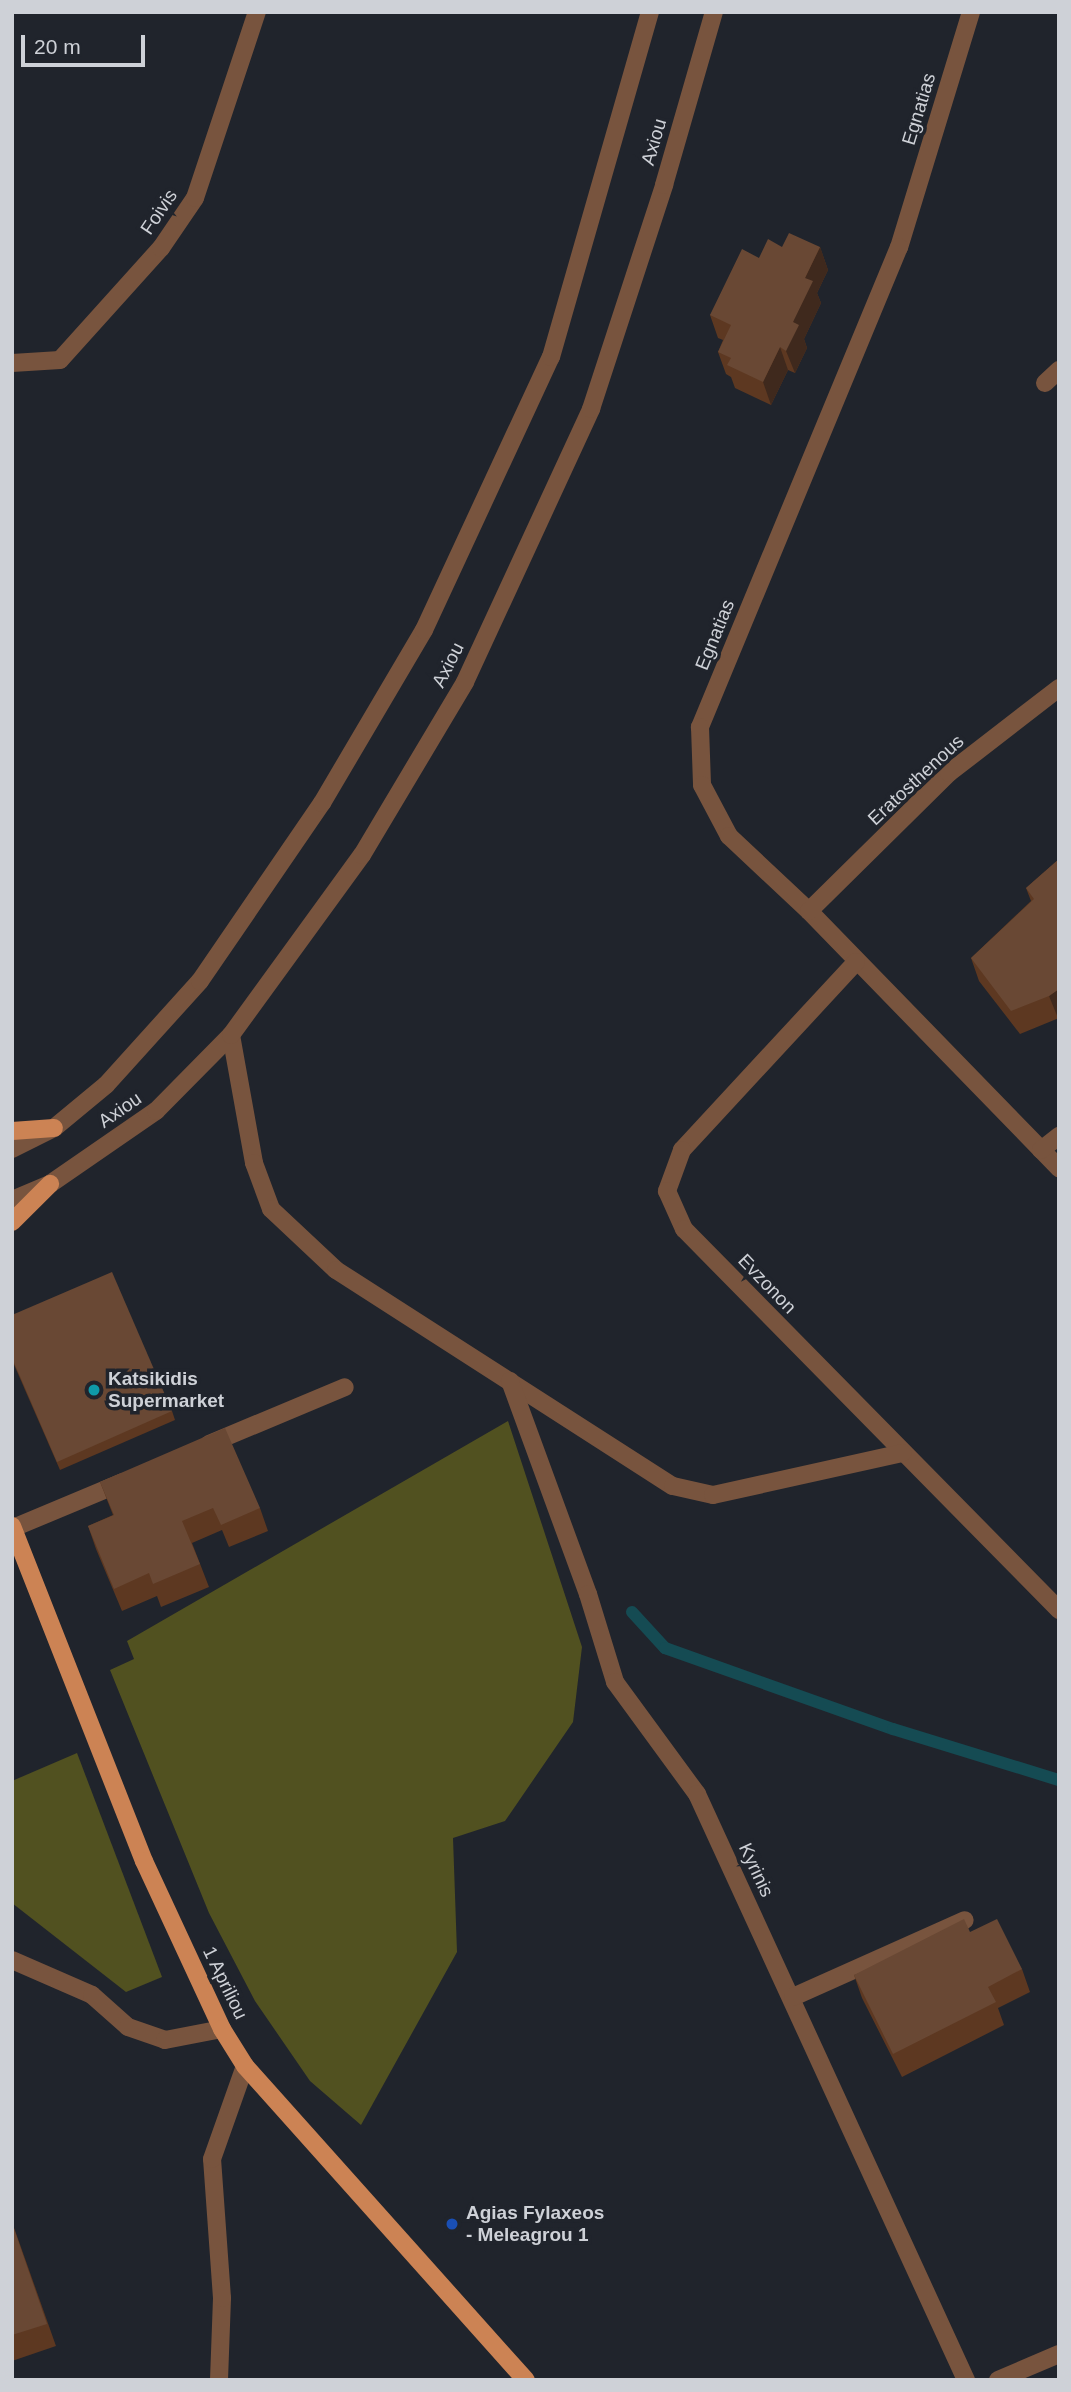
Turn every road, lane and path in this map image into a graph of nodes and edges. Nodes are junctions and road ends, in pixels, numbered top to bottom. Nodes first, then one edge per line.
1 (257, 12) edge
2 (650, 12) edge
3 (713, 12) edge
4 (971, 12) edge
5 (12, 363) edge
6 (1059, 370) edge
7 (1045, 383) dead end
8 (1059, 688) edge
9 (809, 911) junction
10 (856, 962) junction
11 (231, 1035) junction
12 (54, 1128) junction
13 (12, 1131) edge
14 (1059, 1136) edge
15 (12, 1149) edge
16 (1041, 1150) junction
17 (1059, 1168) edge
18 (50, 1184) junction
19 (12, 1200) edge
20 (12, 1222) edge
21 (510, 1381) junction
22 (345, 1387) dead end
23 (192, 1452) edge
24 (902, 1453) junction
25 (141, 1474) edge
26 (13, 1527) edge
27 (1059, 1611) edge
28 (965, 1920) edge
29 (12, 1959) edge
30 (793, 1997) junction
31 (222, 2029) junction
32 (245, 2066) junction
33 (1059, 2354) edge
34 (219, 2380) edge
35 (526, 2380) edge
36 (966, 2380) edge
37 (998, 2380) edge

1 - 5 street, Foivis
2 - 12 street, Axiou
3 - 11 street, Axiou
4 - 9 street, Egnatias
6 - 7 street
8 - 9 street, Eratosthenous
9 - 10 street, Egnatias
10 - 16 street, Egnatias
10 - 24 street, Evzonon
11 - 18 street, Axiou
11 - 21 street
12 - 13 main road
12 - 15 street, Axiou
14 - 16 street
16 - 17 street, Egnatias
18 - 19 street, Axiou
18 - 20 main road
21 - 24 street
21 - 30 street, Kyrinis
22 - 23 street
24 - 27 street, Evzonon
25 - 26 street
26 - 31 main road, 1 Apriliou
28 - 30 street
29 - 31 street
30 - 36 street, Kyrinis
31 - 32 main road, 1 Apriliou
32 - 34 street
32 - 35 main road, 1 Apriliou
33 - 37 street

